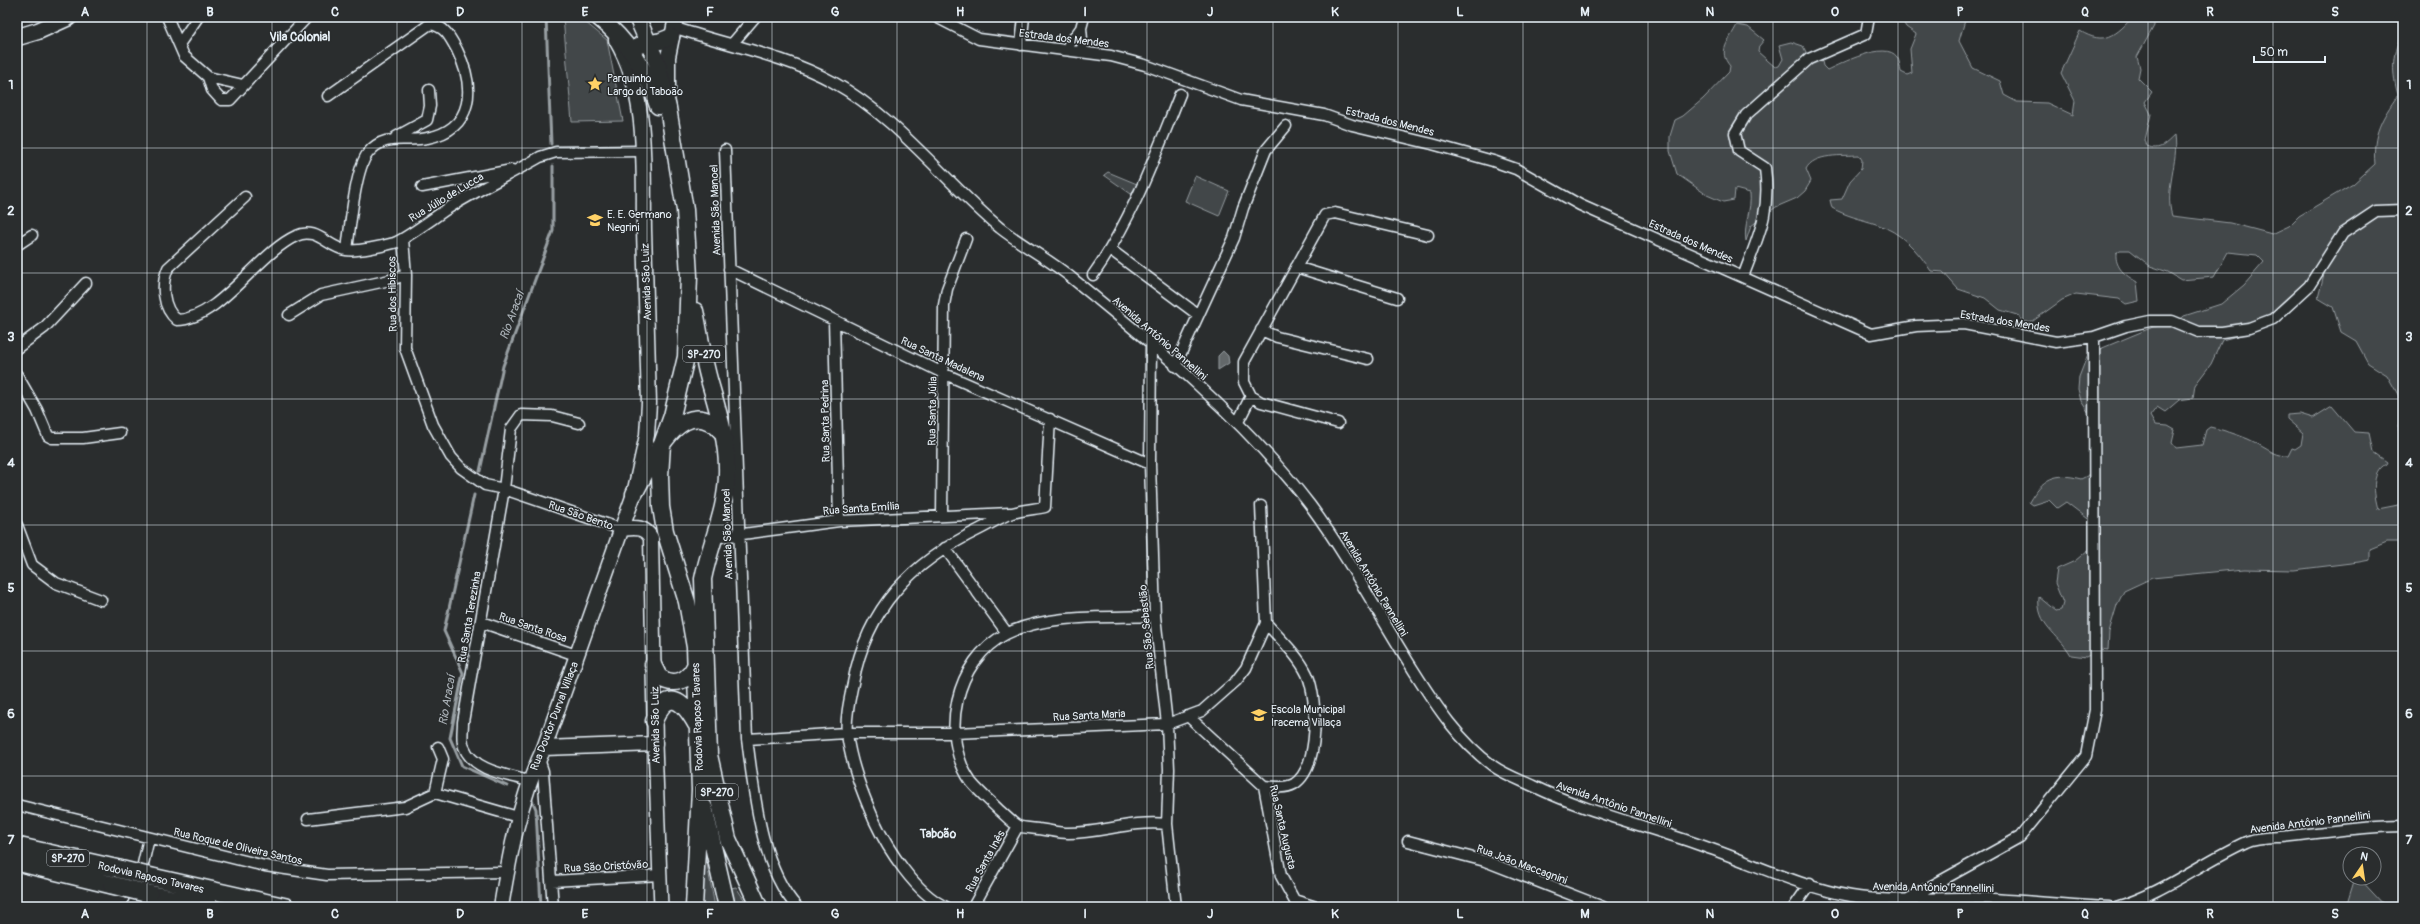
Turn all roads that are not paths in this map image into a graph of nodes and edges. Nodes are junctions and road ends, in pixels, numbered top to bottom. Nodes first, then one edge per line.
1 (40, 17) edge
2 (69, 17) edge
3 (167, 17) edge
4 (198, 17) edge
5 (307, 17) edge
6 (637, 17) edge
7 (755, 17) edge
8 (936, 17) edge
9 (1024, 17) edge
10 (1084, 17) edge
11 (1869, 17) edge
12 (607, 25) edge
13 (673, 27) edge
14 (1081, 28) junction
15 (18, 38) edge
16 (180, 43) junction
17 (650, 43) junction
18 (732, 44) junction
19 (1021, 45) junction
20 (1066, 49) junction
21 (1083, 51) junction
22 (208, 77) junction
23 (243, 85) junction
24 (429, 90) dead end
25 (1180, 94) dead end
26 (328, 96) dead end
27 (668, 108) junction
28 (1286, 126) dead end
29 (394, 138) junction
30 (675, 148) junction
31 (725, 150) dead end
32 (642, 151) junction
33 (520, 168) junction
34 (422, 187) dead end
35 (245, 197) dead end
36 (2403, 210) edge
37 (32, 235) dead end
38 (1428, 235) dead end
39 (403, 239) junction
40 (966, 239) dead end
41 (17, 245) edge
42 (346, 250) junction
43 (1111, 250) junction
44 (1296, 267) junction
45 (729, 270) junction
46 (406, 274) junction
47 (1094, 275) dead end
48 (689, 276) junction
49 (1743, 278) junction
50 (86, 283) dead end
51 (1397, 298) dead end
52 (1197, 314) junction
53 (289, 315) dead end
54 (834, 320) junction
55 (1261, 330) junction
56 (2094, 337) junction
57 (1150, 344) junction
58 (17, 348) edge
59 (405, 348) joint
60 (1368, 359) dead end
61 (1174, 366) junction
62 (945, 374) junction
63 (17, 375) edge
64 (1250, 396) junction
65 (1050, 419) junction
66 (1238, 422) junction
67 (579, 423) dead end
68 (1338, 423) dead end
69 (722, 432) junction
70 (120, 433) dead end
71 (662, 444) junction
72 (1150, 464) junction
73 (504, 489) junction
74 (634, 494) junction
75 (725, 500) junction
76 (1261, 506) dead end
77 (1013, 513) junction
78 (942, 514) junction
79 (739, 520) junction
80 (839, 521) junction
81 (17, 525) edge
82 (621, 529) junction
83 (739, 533) junction
84 (713, 538) junction
85 (651, 543) joint
86 (944, 548) junction
87 (101, 600) dead end
88 (1155, 616) junction
89 (481, 622) junction
90 (1266, 623) junction
91 (1007, 634) junction
92 (576, 655) junction
93 (654, 665) junction
94 (701, 668) junction
95 (1188, 716) junction
96 (654, 721) junction
97 (1167, 724) junction
98 (696, 725) junction
99 (846, 733) junction
100 (955, 733) junction
101 (746, 739) junction
102 (655, 744) junction
103 (438, 747) dead end
104 (541, 754) junction
105 (529, 781) junction
106 (1264, 786) junction
107 (700, 790) junction
108 (435, 793) junction
109 (17, 805) edge
110 (518, 817) junction
111 (308, 819) dead end
112 (1167, 824) junction
113 (1018, 826) junction
114 (2403, 826) edge
115 (149, 838) junction
116 (1408, 841) dead end
117 (17, 846) edge
118 (17, 862) edge
119 (507, 872) junction
120 (660, 875) junction
121 (115, 877) junction
122 (552, 881) junction
123 (1810, 884) junction
124 (170, 898) junction
125 (1905, 900) junction
126 (1296, 904) edge
127 (133, 907) edge
128 (193, 907) edge
129 (211, 907) edge
130 (286, 907) edge
131 (501, 907) edge
132 (553, 907) edge
133 (661, 907) edge
134 (694, 907) edge
135 (727, 907) edge
136 (759, 907) edge
137 (797, 907) edge
138 (946, 907) edge
139 (973, 907) edge
140 (1176, 907) edge
141 (1316, 907) edge
142 (1603, 907) edge
143 (1794, 907) edge
144 (2108, 907) edge
145 (2116, 907) edge

1 - 15 main road
2 - 15 main road
3 - 16 street
4 - 16 street
5 - 23 street
6 - 17 main road, SP-270
7 - 18 street
8 - 19 street, Estrada dos Mendes
9 - 19 street
10 - 14 street
11 - 49 street
12 - 17 main road
12 - 30 main road
12 - 32 main road, Avenida São Luiz
13 - 17 main road
13 - 18 street, Avenida Antônio Pannellini
13 - 27 main road
14 - 20 street
14 - 21 street
16 - 22 street
17 - 27 main road, SP-270
18 - 57 street, Avenida Antônio Pannellini
19 - 20 street, Estrada dos Mendes
20 - 21 street, Estrada dos Mendes
21 - 49 street, Estrada dos Mendes
22 - 23 street
22 - 23 street
24 - 29 street
25 - 43 street
26 - 29 street
27 - 30 main road, SP-270
28 - 52 street
29 - 42 street
30 - 48 main road, SP-270
31 - 45 street, Avenida São Manoel
32 - 33 street, Rua Júlio de Lucca
32 - 74 main road, Avenida São Luiz
33 - 34 street
33 - 39 street, Rua Júlio de Lucca
35 - 42 street
36 - 56 street, Estrada dos Mendes
37 - 41 street
38 - 44 street
39 - 42 street, Rua Júlio de Lucca
39 - 46 street, Rua dos Hibiscos
40 - 62 street, Rua Santa Júlia
43 - 47 street
43 - 52 street
44 - 51 street
44 - 55 street
45 - 54 street, Rua Santa Madalena
45 - 79 street, Avenida São Manoel
46 - 53 street
46 - 59 street, Rua dos Hibiscos
48 - 69 main road, SP-270
48 - 71 main road, SP-270
49 - 56 street, Estrada dos Mendes
50 - 58 street
52 - 61 street
54 - 62 street, Rua Santa Madalena
54 - 80 street, Rua Santa Pedrina
55 - 60 street
55 - 64 street
56 - 125 street
57 - 61 street, Avenida Antônio Pannellini
57 - 72 street, Rua São Sebastião
59 - 73 street, Rua São Bento
61 - 66 street, Avenida Antônio Pannellini
62 - 65 street, Rua Santa Madalena
62 - 78 street, Rua Santa Júlia
63 - 70 street
64 - 66 street
64 - 68 street
65 - 72 street, Rua Santa Madalena
65 - 77 street
66 - 123 street, Avenida Antônio Pannellini
67 - 73 street, Rua Santa Terezinha
69 - 71 main road
69 - 75 main road, SP-270
71 - 74 main road
71 - 94 main road, Rodovia Raposo Tavares / SP-270
72 - 88 street, Rua São Sebastião
73 - 82 street, Rua São Bento
73 - 89 street, Rua Santa Terezinha
74 - 82 main road, Avenida São Luiz
75 - 79 street
75 - 84 main road, SP-270
76 - 90 street, Rua Santa Maria
77 - 78 street, Rua Santa Emília
77 - 86 street
78 - 80 street, Rua Santa Emília
79 - 83 street, Avenida São Manoel
80 - 83 street, Rua Santa Emília
81 - 87 street
82 - 85 main road, Rua São Bento
82 - 92 main road, Rua Doutor Durval Villaça
83 - 84 street, Rua Santa Emília
83 - 101 street, Avenida São Manoel
84 - 94 main road, SP-270
85 - 93 main road, Avenida São Luiz
86 - 91 street
86 - 99 street
88 - 91 street
88 - 97 street, Rua São Sebastião
89 - 92 street, Rua Santa Rosa
89 - 105 street, Rua Santa Terezinha
90 - 95 street, Rua Santa Maria
90 - 106 street
91 - 100 street
92 - 104 main road, Rua Doutor Durval Villaça
93 - 94 main road
93 - 96 main road, Avenida São Luiz
94 - 98 main road, Rodovia Raposo Tavares / SP-270
94 - 136 main road, Rodovia Raposo Tavares / SP-270
95 - 97 street, Rua Santa Maria
95 - 106 street, Rua Santa Augusta
96 - 98 main road
96 - 102 main road, Avenida São Luiz
97 - 100 street, Rua Santa Maria
97 - 112 street, Rua São Sebastião
98 - 107 main road, Rodovia Raposo Tavares / SP-270
99 - 100 street, Rua Santa Maria
99 - 101 street, Rua Santa Maria
99 - 138 street
100 - 113 street
101 - 137 street, Avenida São Manoel
102 - 104 main road
102 - 120 street, Avenida São Luiz
103 - 108 street
104 - 105 main road, Rua Doutor Durval Villaça
104 - 122 street
105 - 110 main road, Rua Doutor Durval Villaça
106 - 126 street, Rua Santa Augusta
107 - 134 main road, Rodovia Raposo Tavares / SP-270
107 - 135 main road
108 - 110 street
108 - 111 street
109 - 115 street, Rua Roque de Oliveira Santos
110 - 119 main road, Rua Doutor Durval Villaça
112 - 113 street
112 - 140 street, Rua São Sebastião
113 - 139 street, Rua Santa Inês
114 - 145 street, Avenida Antônio Pannellini
115 - 119 street, Rua Roque de Oliveira Santos
115 - 127 street
116 - 142 street, Rua João Maccagnini
117 - 121 highway, Rodovia Raposo Tavares / SP-270
118 - 121 highway, Rodovia Raposo Tavares / SP-270
119 - 131 main road, Rua Doutor Durval Villaça
120 - 122 street, Rua São Cristóvão
120 - 133 street, Avenida São Luiz
121 - 124 highway, Rodovia Raposo Tavares / SP-270, bridge
121 - 130 highway, Rodovia Raposo Tavares / SP-270, bridge
122 - 132 street
123 - 125 street, Avenida Antônio Pannellini
123 - 143 street
124 - 128 highway
124 - 129 highway, Rodovia Raposo Tavares / SP-270
125 - 144 street, Avenida Antônio Pannellini
126 - 141 street

